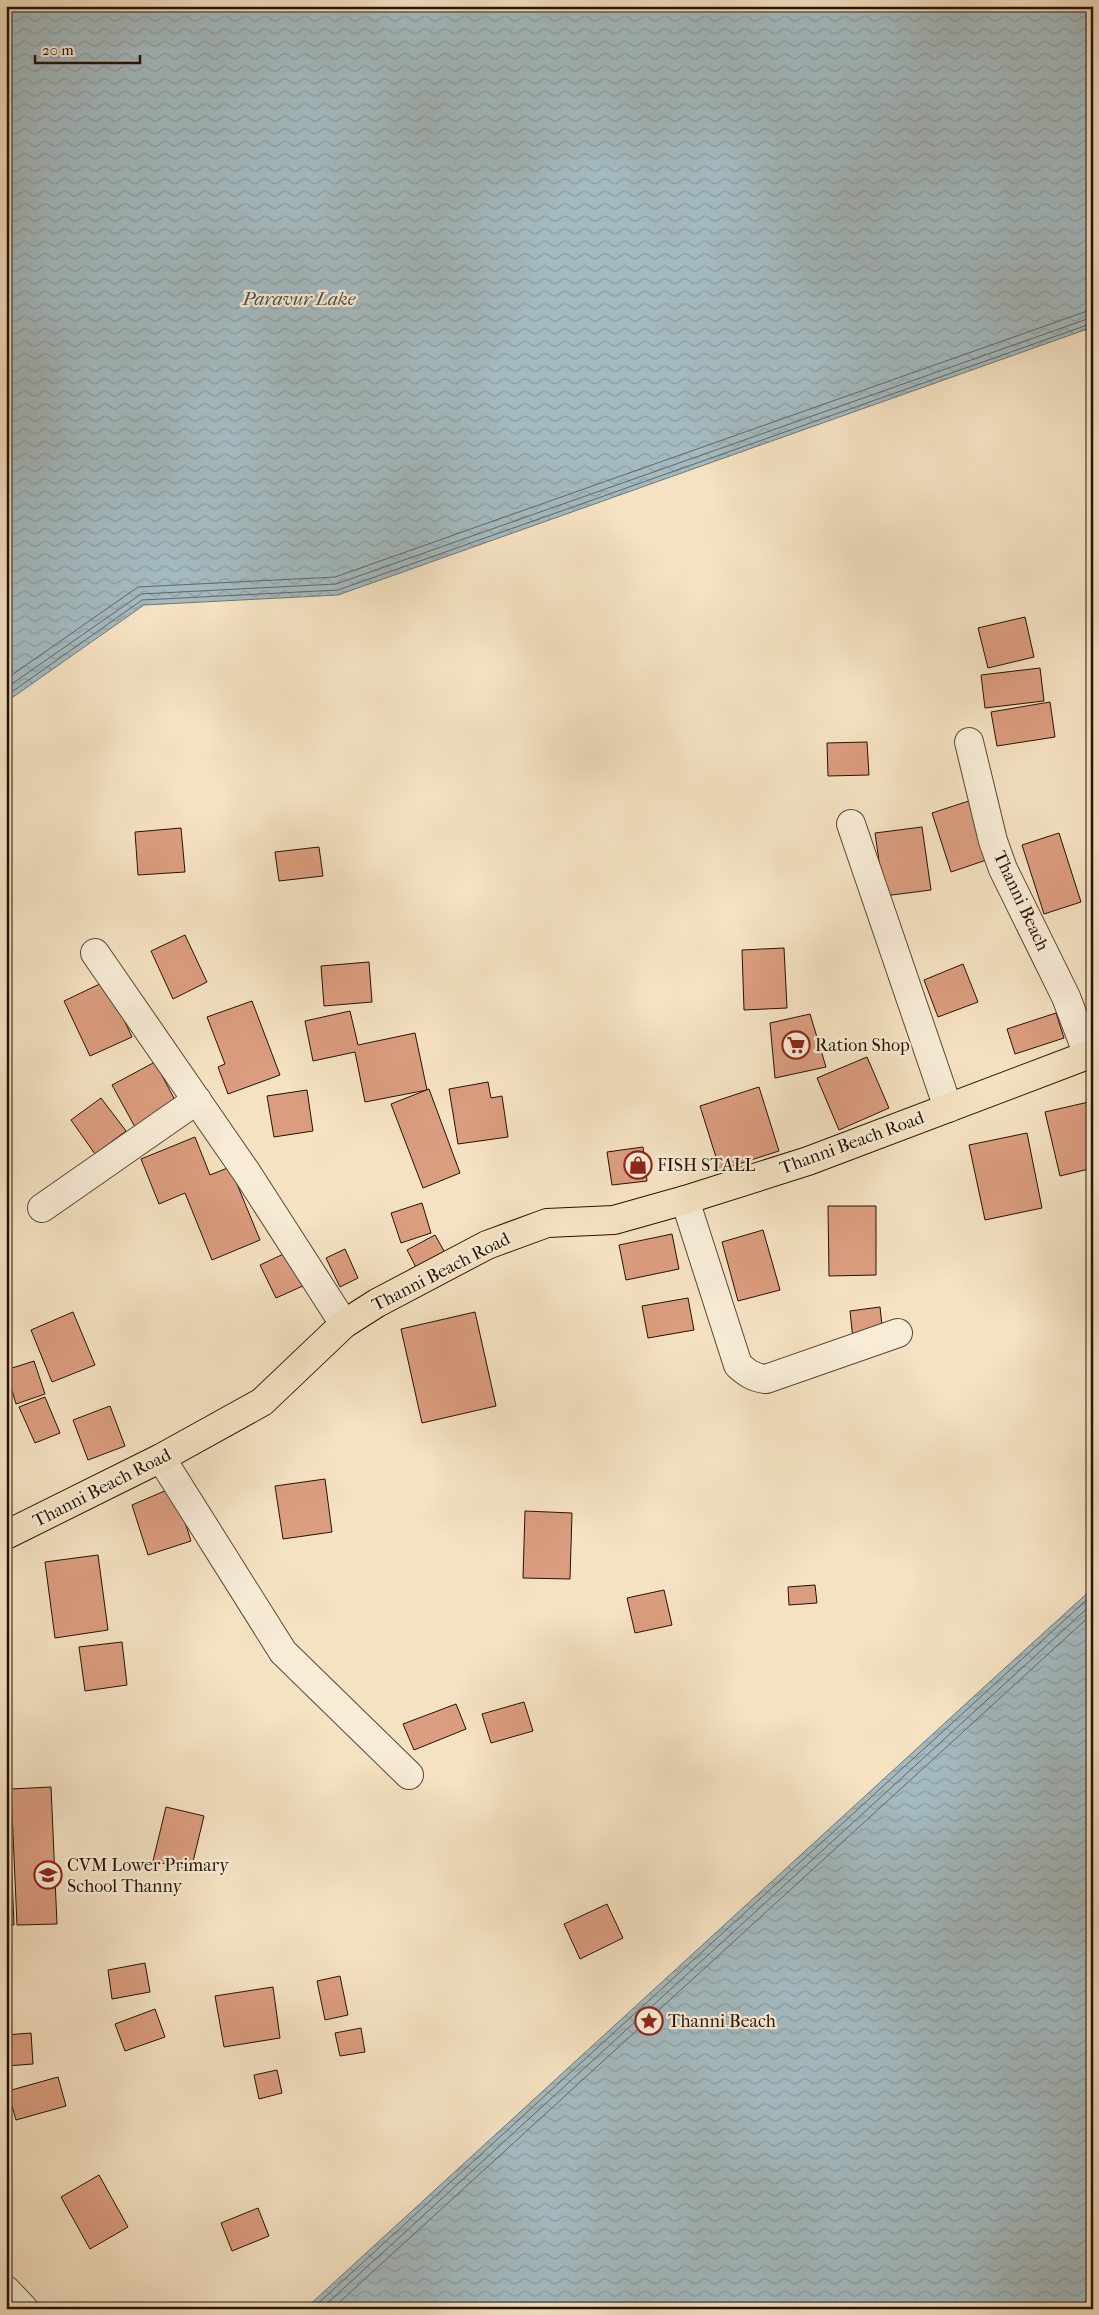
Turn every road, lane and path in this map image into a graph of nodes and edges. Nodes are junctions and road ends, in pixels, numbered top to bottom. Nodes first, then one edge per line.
1 (969, 742) dead end
2 (851, 824) dead end
3 (95, 953) dead end
4 (1090, 1054) edge
5 (197, 1100) junction
6 (948, 1108) junction
7 (685, 1200) junction
8 (42, 1208) dead end
9 (344, 1324) junction
10 (898, 1334) dead end
11 (162, 1458) junction
12 (6, 1535) edge
13 (409, 1775) dead end
14 (6, 2290) edge
15 (24, 2309) edge

1 - 4 street, Thanni Beach
2 - 6 street
3 - 5 street
4 - 6 main road, Thanni Beach Road
5 - 8 street
5 - 9 street
6 - 7 main road, Thanni Beach Road
7 - 9 main road, Thanni Beach Road
7 - 10 street
9 - 11 main road, Thanni Beach Road
11 - 12 main road, Thanni Beach Road
11 - 13 street
14 - 15 street

